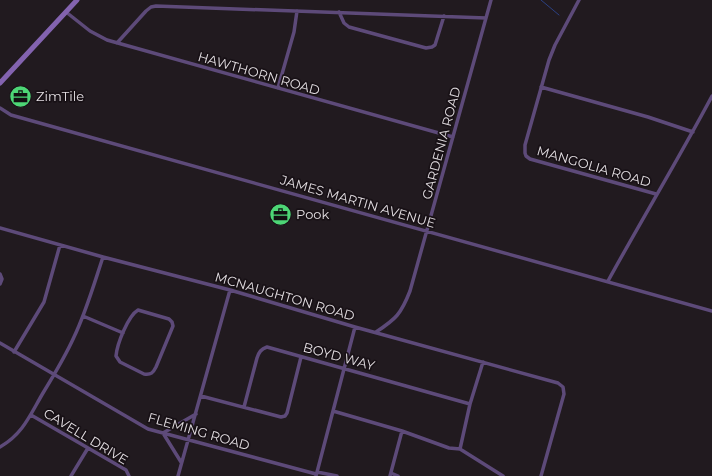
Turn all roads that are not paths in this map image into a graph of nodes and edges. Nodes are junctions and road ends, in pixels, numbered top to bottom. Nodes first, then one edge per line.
1 (77, 0) edge
2 (491, 0) edge
3 (579, 0) edge
4 (297, 10) junction
5 (66, 12) junction
6 (339, 12) junction
7 (444, 16) junction
8 (486, 18) junction
9 (117, 43) junction
10 (0, 83) edge
11 (541, 87) junction
12 (278, 88) junction
13 (712, 96) edge
14 (0, 108) edge
15 (693, 132) junction
16 (453, 137) junction
17 (656, 194) junction
18 (0, 228) edge
19 (427, 231) junction
20 (60, 245) junction
21 (103, 257) junction
22 (0, 274) edge
23 (608, 281) junction
24 (0, 284) edge
25 (230, 290) junction
26 (712, 311) edge
27 (83, 316) junction
28 (355, 327) junction
29 (376, 332) junction
30 (123, 333) junction
31 (0, 343) edge
32 (14, 352) junction
33 (301, 356) junction
34 (483, 362) junction
35 (344, 368) junction
36 (54, 375) junction
37 (201, 396) junction
38 (470, 404) junction
39 (244, 407) junction
40 (333, 411) junction
41 (196, 414) junction
42 (31, 415) junction
43 (402, 431) junction
44 (163, 433) junction
45 (188, 438) junction
46 (0, 447) edge
47 (88, 448) junction
48 (460, 449) junction
49 (181, 462) junction
50 (316, 474) edge
51 (390, 475) edge
52 (71, 476) edge
53 (129, 476) edge
54 (178, 476) edge
55 (337, 476) edge
56 (398, 476) edge
57 (503, 476) edge
58 (541, 476) edge

1 - 5 street
2 - 8 street, GARDENIA ROAD
3 - 11 street, MANGOLIA ROAD
4 - 6 street
4 - 9 street
4 - 12 street
5 - 9 street, HAWTHORN ROAD
5 - 10 street
6 - 7 street
6 - 7 street
7 - 8 street
8 - 16 street, GARDENIA ROAD
9 - 12 street, HAWTHORN ROAD
11 - 15 street
11 - 17 street, MANGOLIA ROAD
12 - 16 street, HAWTHORN ROAD
13 - 15 street
14 - 19 street, JAMES MARTIN AVENUE
15 - 17 street
16 - 19 street, GARDENIA ROAD
17 - 23 street
18 - 20 street, MCNAUGHTON ROAD
19 - 23 street, JAMES MARTIN AVENUE
19 - 29 street, GARDENIA ROAD
20 - 21 street, MCNAUGHTON ROAD
20 - 32 street
21 - 25 street, MCNAUGHTON ROAD
21 - 27 street
22 - 24 street
23 - 26 street, JAMES MARTIN AVENUE
25 - 28 street, MCNAUGHTON ROAD
25 - 37 street
27 - 30 street
27 - 36 street
28 - 29 street, MCNAUGHTON ROAD
28 - 35 street
29 - 34 street, MCNAUGHTON ROAD
30 - 30 street
31 - 32 street, FLEMING ROAD
32 - 36 street, FLEMING ROAD
33 - 35 street, BOYD WAY
33 - 39 street, BOYD WAY
33 - 39 street
34 - 38 street
34 - 58 street, MCNAUGHTON ROAD
35 - 38 street, BOYD WAY
35 - 40 street
36 - 42 street
36 - 44 street, FLEMING ROAD
37 - 39 street
37 - 41 street
38 - 48 street
40 - 43 street
40 - 50 street
41 - 44 street
41 - 45 street
42 - 46 street
42 - 47 street, CAVELL DRIVE
43 - 48 street
43 - 51 street
44 - 45 street, FLEMING ROAD
44 - 49 street
45 - 49 street
45 - 50 street, FLEMING ROAD
47 - 52 street
47 - 53 street, CAVELL DRIVE
48 - 57 street
49 - 54 street
50 - 55 street, FLEMING ROAD
51 - 56 street

